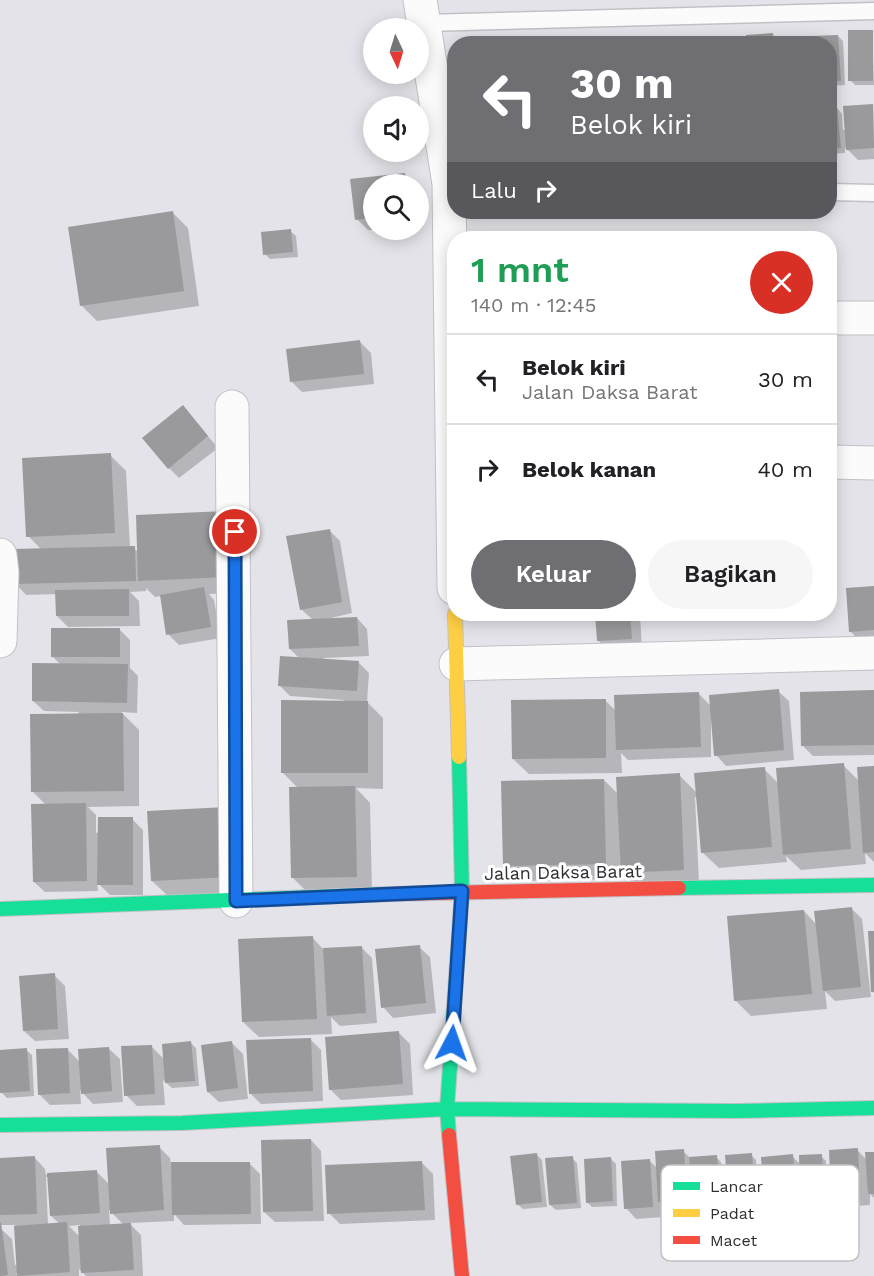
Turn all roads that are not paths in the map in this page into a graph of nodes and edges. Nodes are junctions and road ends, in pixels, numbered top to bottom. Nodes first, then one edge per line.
1 (874, 11) edge
2 (423, 12) edge
3 (447, 154) edge
4 (837, 192) edge
5 (874, 193) edge
6 (837, 318) edge
7 (874, 318) edge
8 (232, 407) dead end
9 (837, 462) edge
10 (874, 463) edge
11 (0, 555) edge
12 (455, 621) edge
13 (0, 641) edge
14 (874, 653) edge
15 (456, 664) junction
16 (874, 885) edge
17 (462, 891) junction
18 (236, 901) junction
19 (0, 909) edge
20 (874, 1108) edge
21 (447, 1109) junction
22 (0, 1125) edge
23 (462, 1276) edge

1 - 2 lane
2 - 3 street
4 - 5 lane
6 - 7 street
8 - 18 street
9 - 10 street
11 - 13 street
12 - 15 street
14 - 15 street
15 - 17 street
16 - 17 street, Jalan Daksa Barat
17 - 18 street, Jalan Daksa Barat
17 - 21 street
18 - 19 street, Jalan Daksa Barat
20 - 21 street
21 - 22 street
21 - 23 street

